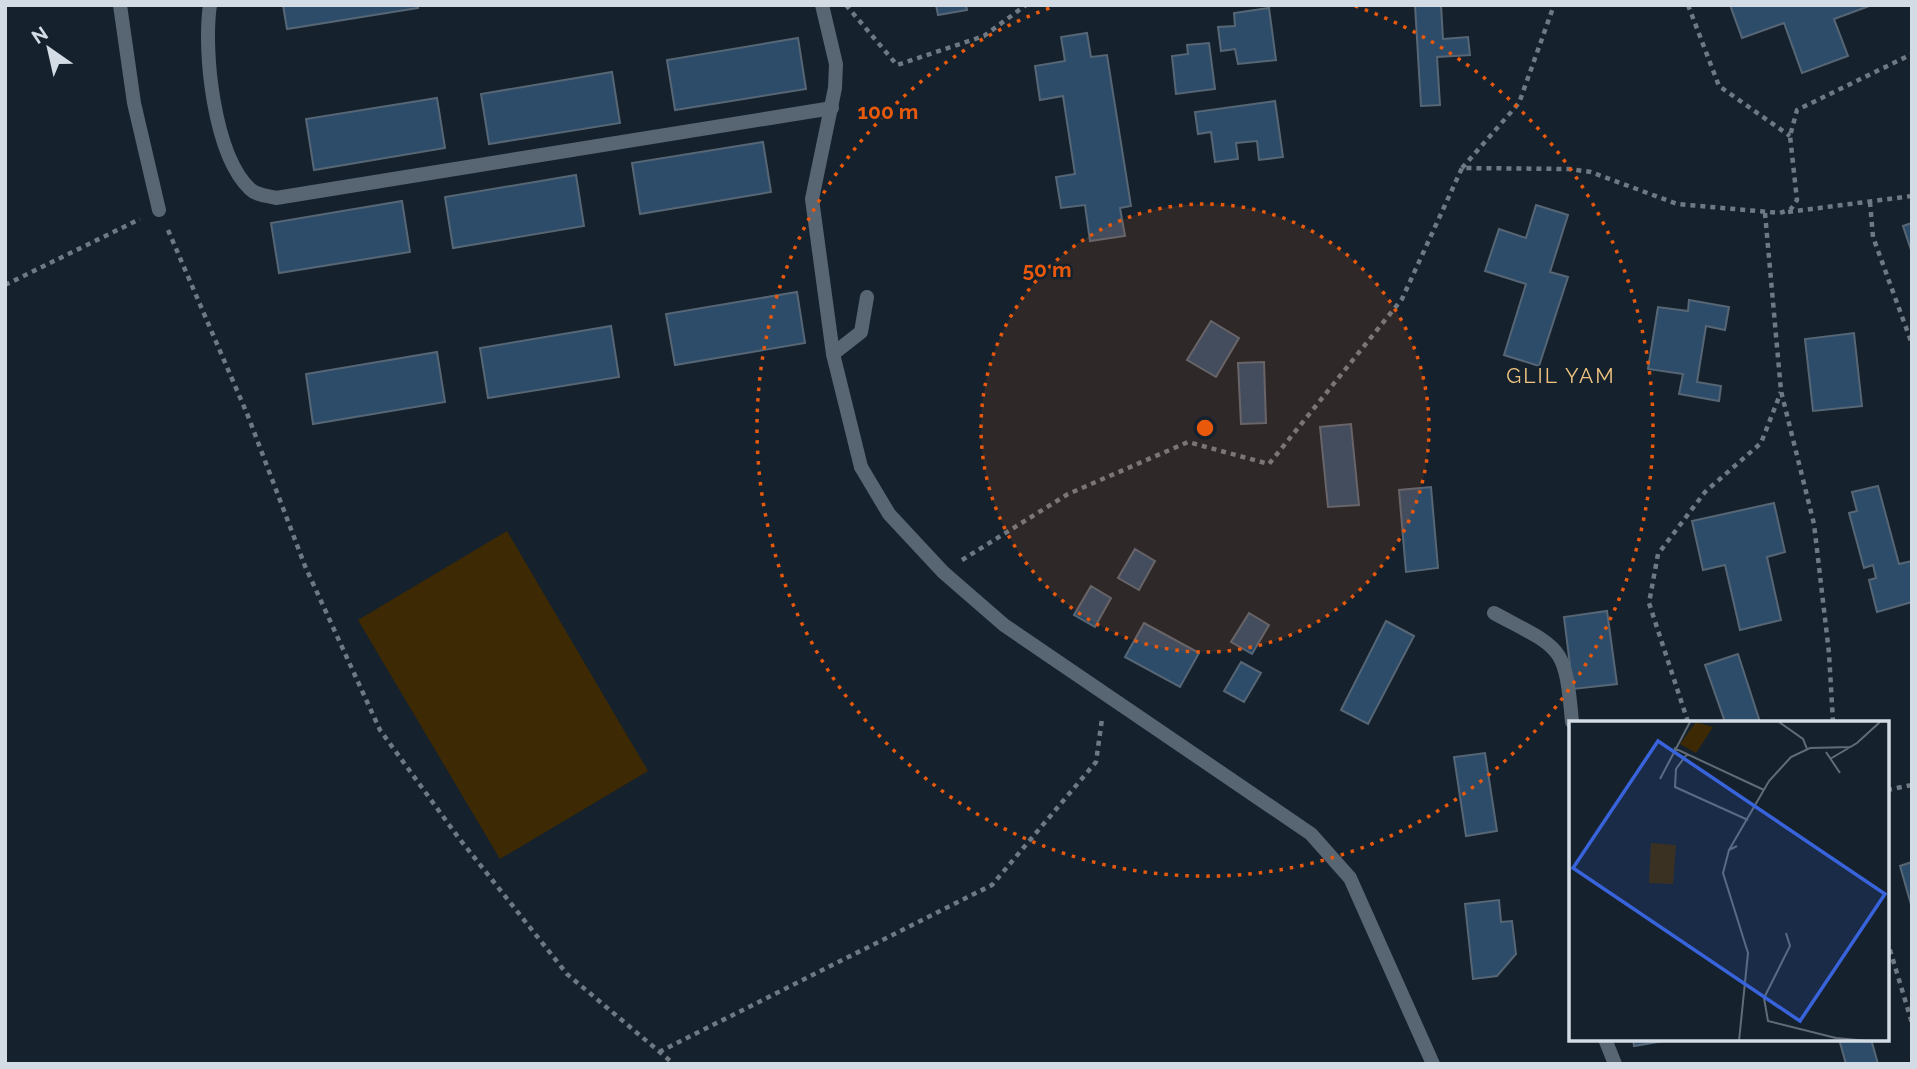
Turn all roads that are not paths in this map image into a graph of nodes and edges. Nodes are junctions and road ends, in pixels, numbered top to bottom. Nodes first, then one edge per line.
1 (120, 5) edge
2 (210, 5) edge
3 (822, 5) edge
4 (832, 108) junction
5 (159, 210) road end
6 (867, 297) dead end
7 (833, 354) junction
8 (1494, 613) dead end
9 (1572, 721) edge
10 (1606, 1041) edge
11 (1433, 1064) edge
12 (1615, 1064) edge

1 - 5 street
2 - 4 street
3 - 4 street
4 - 7 street
6 - 7 street
7 - 11 street
8 - 9 street
10 - 12 street

